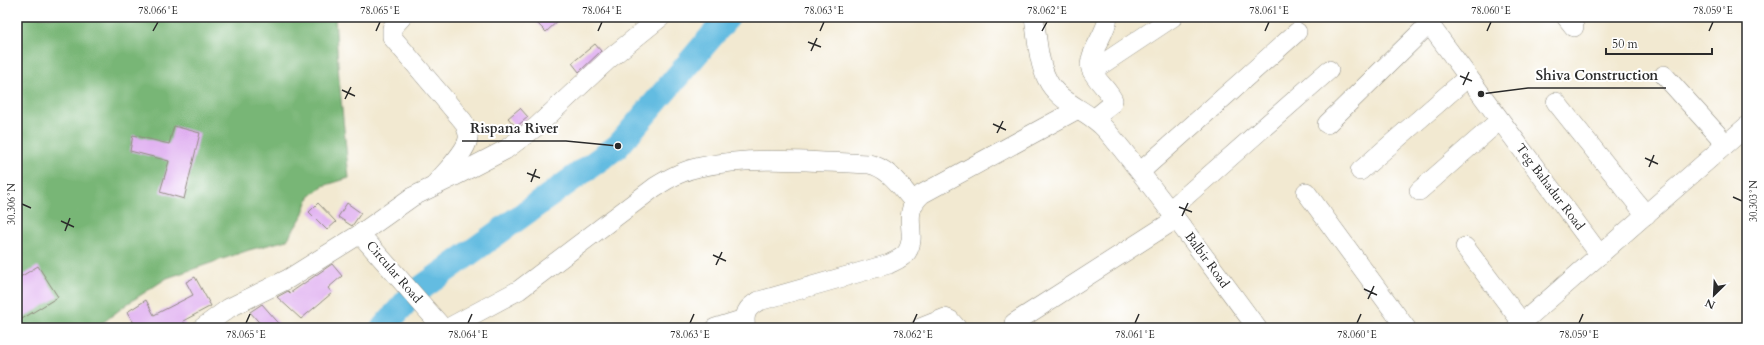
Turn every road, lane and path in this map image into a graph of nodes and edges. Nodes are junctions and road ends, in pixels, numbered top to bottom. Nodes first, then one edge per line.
1 (402, 17) edge
2 (661, 17) edge
3 (1034, 17) edge
4 (1108, 17) edge
5 (1173, 17) edge
6 (1426, 20) edge
7 (1297, 32) dead end
8 (1329, 70) dead end
9 (1092, 71) junction
10 (1664, 75) dead end
11 (1468, 77) junction
12 (1556, 102) dead end
13 (1078, 109) junction
14 (1094, 118) junction
15 (1500, 120) junction
16 (1327, 124) dead end
17 (1747, 126) edge
18 (1726, 144) junction
19 (1140, 172) junction
20 (1360, 172) dead end
21 (433, 187) junction
22 (1419, 191) dead end
23 (1306, 192) dead end
24 (914, 202) junction
25 (1173, 214) junction
26 (1646, 215) junction
27 (360, 234) junction
28 (1465, 247) dead end
29 (1600, 255) junction
30 (1014, 323) dead end
31 (745, 324) edge
32 (1522, 326) edge
33 (202, 328) edge
34 (444, 328) edge
35 (448, 328) edge
36 (715, 328) edge
37 (920, 328) edge
38 (957, 328) edge
39 (1257, 328) edge
40 (1406, 328) edge

1 - 21 street
2 - 21 street
3 - 13 street, Balbir Road
4 - 9 street
5 - 9 street
6 - 11 street, Teg Bahadur Road
6 - 16 street, Teg Bahadur Road
7 - 19 street
8 - 25 street
9 - 14 street
10 - 18 street
11 - 15 street, Teg Bahadur Road
11 - 20 street
12 - 26 street
13 - 14 street, Balbir Road
13 - 24 street
14 - 19 street, Balbir Road
15 - 22 street
15 - 29 street, Teg Bahadur Road
17 - 18 street
18 - 26 street
19 - 25 street, Balbir Road
21 - 27 street
23 - 40 street
24 - 31 street
24 - 35 street
25 - 30 street
25 - 39 street, Balbir Road
26 - 29 street
27 - 33 street
27 - 34 street, Circular Road
28 - 32 street
29 - 32 street
31 - 36 street
37 - 38 street

